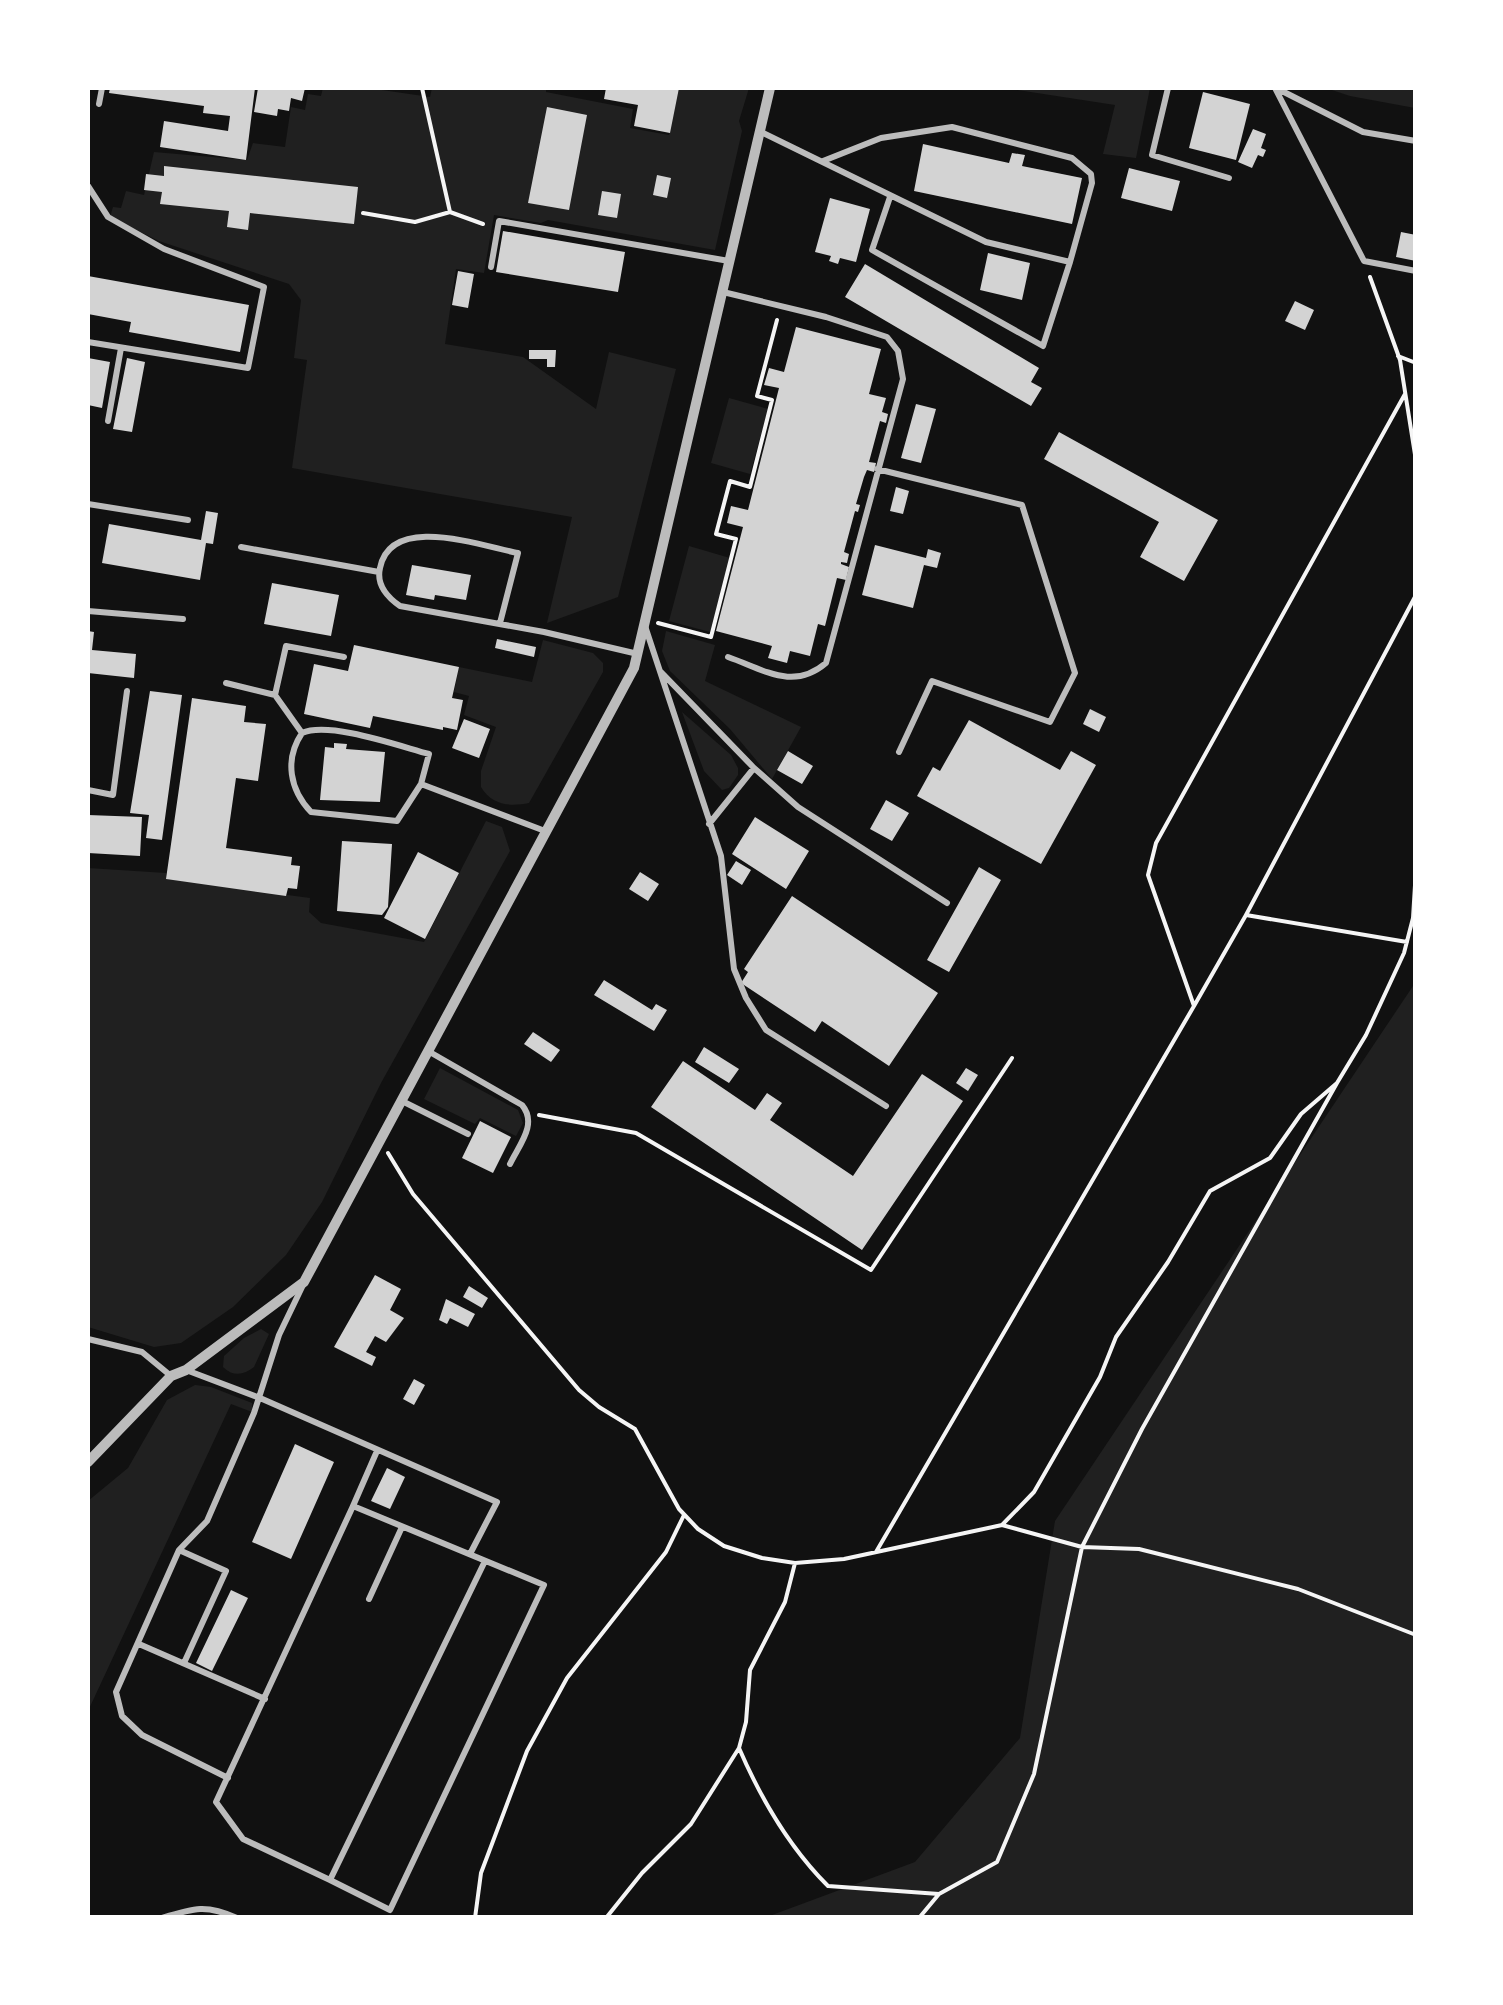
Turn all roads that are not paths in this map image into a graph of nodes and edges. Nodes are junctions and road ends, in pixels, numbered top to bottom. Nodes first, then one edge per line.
1 (102, 88) edge
2 (770, 88) edge
3 (1168, 88) edge
4 (1275, 88) edge
5 (99, 104) dead end
6 (760, 132) junction
7 (1416, 141) edge
8 (823, 161) junction
9 (1230, 178) dead end
10 (88, 186) edge
11 (890, 197) junction
12 (729, 261) junction
13 (1070, 262) junction
14 (491, 267) dead end
15 (1416, 271) edge
16 (722, 292) junction
17 (88, 342) edge
18 (121, 348) junction
19 (108, 422) dead end
20 (877, 468) junction
21 (88, 504) edge
22 (188, 520) dead end
23 (241, 547) dead end
24 (379, 572) junction
25 (88, 610) edge
26 (183, 620) dead end
27 (645, 622) junction
28 (500, 623) junction
29 (638, 654) junction
30 (344, 657) dead end
31 (728, 657) dead end
32 (660, 670) junction
33 (226, 683) dead end
34 (127, 691) dead end
35 (275, 695) junction
36 (302, 733) junction
37 (899, 752) dead end
38 (754, 768) junction
39 (421, 784) junction
40 (88, 790) edge
41 (709, 824) junction
42 (546, 831) junction
43 (947, 903) dead end
44 (428, 1051) junction
45 (402, 1101) junction
46 (886, 1106) dead end
47 (468, 1134) dead end
48 (510, 1164) dead end
49 (304, 1282) junction
50 (88, 1339) edge
51 (186, 1370) junction
52 (170, 1376) junction
53 (260, 1398) junction
54 (377, 1451) junction
55 (88, 1462) edge
56 (353, 1506) junction
57 (402, 1526) junction
58 (180, 1550) junction
59 (470, 1554) junction
60 (485, 1561) junction
61 (369, 1599) dead end
62 (139, 1644) junction
63 (184, 1663) junction
64 (265, 1700) junction
65 (228, 1778) junction
66 (330, 1880) junction
67 (162, 1918) edge
68 (237, 1918) edge

1 - 5 lane
2 - 6 street
3 - 9 lane
4 - 7 lane
4 - 15 lane
6 - 8 lane
6 - 12 street
8 - 11 lane
8 - 13 lane
10 - 18 lane
11 - 13 lane
11 - 13 lane
12 - 14 lane
12 - 16 street
16 - 20 lane
16 - 27 street
17 - 18 lane
18 - 19 lane
20 - 31 lane
20 - 37 lane
21 - 22 lane
23 - 24 lane
24 - 28 lane
24 - 28 lane
25 - 26 lane
27 - 29 street
27 - 32 lane
28 - 29 lane
29 - 42 street
30 - 35 lane
32 - 38 lane
32 - 41 lane
33 - 35 lane
34 - 40 lane
35 - 36 lane
36 - 39 lane
36 - 39 lane
38 - 41 lane
38 - 43 lane
39 - 42 lane
41 - 46 lane
42 - 44 street
44 - 45 street
44 - 48 lane
45 - 47 lane
45 - 49 street
49 - 51 street
49 - 53 lane
50 - 52 lane
51 - 52 street
51 - 53 lane
52 - 55 street
53 - 54 lane
53 - 58 lane
54 - 56 lane
54 - 59 lane
56 - 57 lane
56 - 64 lane
57 - 59 lane
57 - 61 lane
58 - 62 lane
58 - 63 lane
59 - 60 lane
60 - 66 lane
60 - 66 lane
62 - 63 lane
62 - 65 lane
63 - 64 lane
64 - 65 lane
65 - 66 lane
67 - 68 lane

